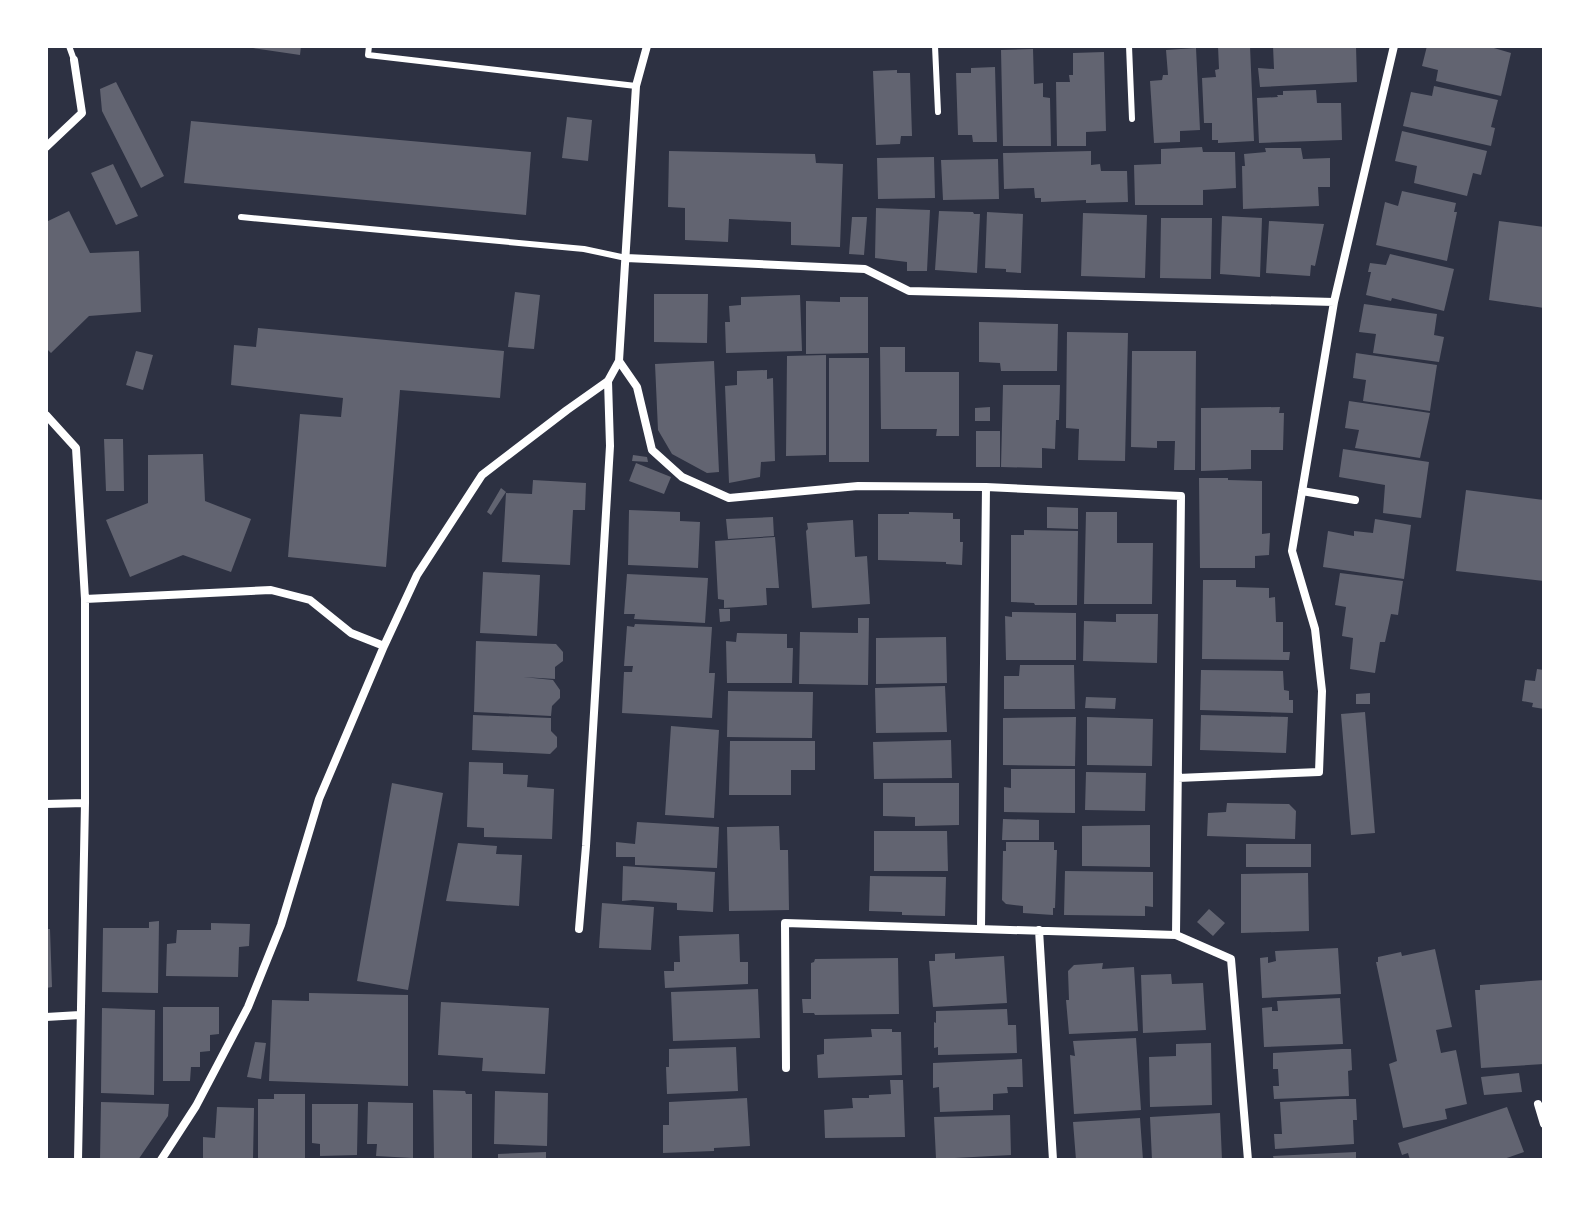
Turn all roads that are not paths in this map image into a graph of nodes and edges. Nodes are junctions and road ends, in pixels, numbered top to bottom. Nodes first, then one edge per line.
1 (69, 46) edge
2 (369, 46) edge
3 (647, 46) edge
4 (935, 46) edge
5 (1129, 46) edge
6 (1394, 46) edge
7 (74, 60) joint
8 (636, 86) junction
9 (938, 112) dead end
10 (1132, 119) dead end
11 (46, 147) edge
12 (241, 217) dead end
13 (626, 258) junction
14 (1334, 302) junction
15 (619, 361) junction
16 (608, 381) junction
17 (46, 415) edge
18 (986, 487) junction
19 (1302, 491) junction
20 (1355, 500) dead end
21 (85, 599) junction
22 (384, 646) junction
23 (1178, 778) junction
24 (85, 803) junction
25 (46, 804) edge
26 (981, 928) junction
27 (579, 929) dead end
28 (1039, 930) junction
29 (1176, 935) junction
30 (80, 1015) junction
31 (46, 1017) edge
32 (786, 1068) dead end
33 (1538, 1104) dead end
34 (1544, 1124) edge
35 (78, 1160) edge
36 (161, 1160) edge
37 (1053, 1160) edge
38 (1248, 1160) edge

1 - 7 lane
2 - 8 lane
3 - 8 street
4 - 9 lane
5 - 10 lane
6 - 14 street
7 - 11 street
8 - 13 street
12 - 13 lane
13 - 14 street
13 - 15 street
14 - 19 street
15 - 16 street
15 - 18 street
16 - 22 street
16 - 27 street
17 - 21 street
18 - 23 street
18 - 26 street
19 - 20 street
19 - 23 street
21 - 22 street
21 - 24 street
22 - 36 street
23 - 29 street
24 - 25 street
24 - 30 street
26 - 28 street
26 - 32 street
28 - 29 street
28 - 37 street
29 - 38 street
30 - 31 street
30 - 35 street
33 - 34 street

